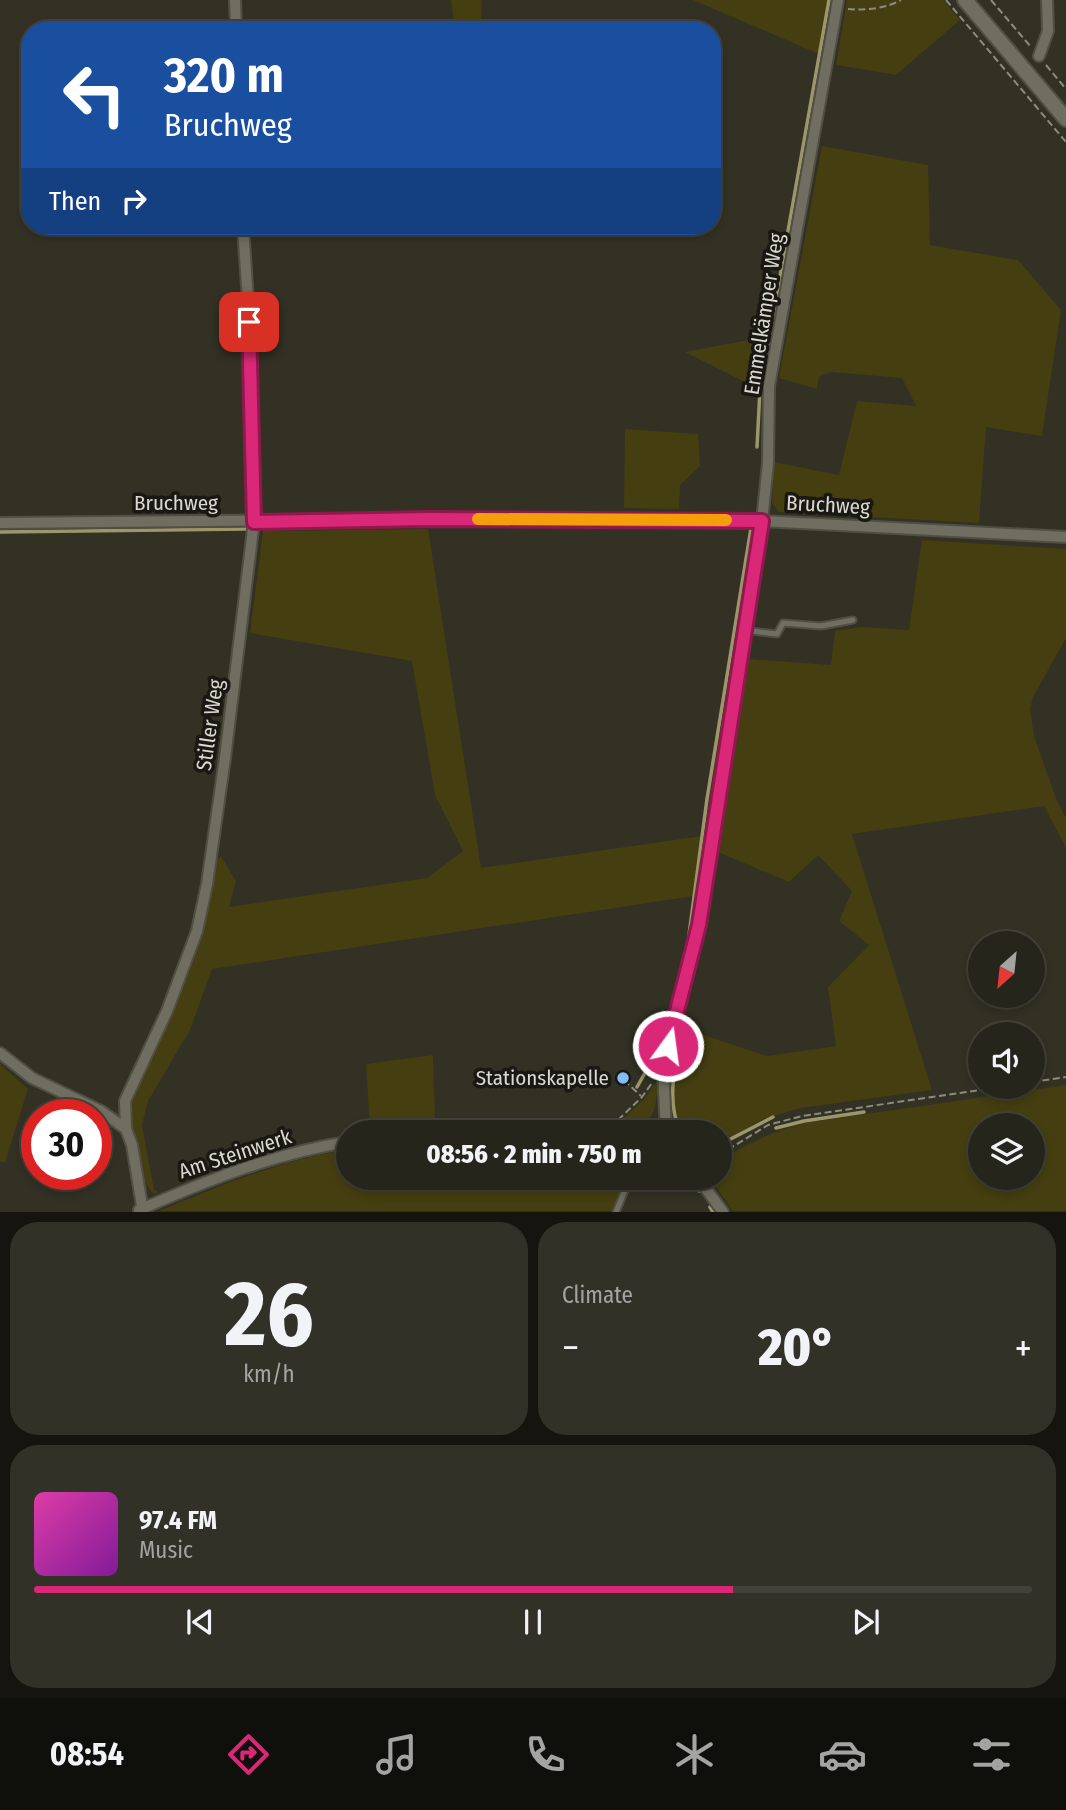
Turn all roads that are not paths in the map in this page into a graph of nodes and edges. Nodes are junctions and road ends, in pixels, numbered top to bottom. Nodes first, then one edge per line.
1 (235, 0) edge
2 (965, 0) edge
3 (1047, 0) edge
4 (837, 4) edge
5 (236, 21) edge
6 (1039, 56) road end
7 (1066, 119) edge
8 (244, 235) edge
9 (762, 521) junction
10 (254, 522) junction
11 (0, 523) edge
12 (1066, 537) edge
13 (853, 620) dead end
14 (744, 630) junction
15 (0, 1053) edge
16 (665, 1120) edge
17 (126, 1129) junction
18 (336, 1145) edge
19 (626, 1190) edge
20 (707, 1190) edge
21 (140, 1211) edge
22 (616, 1212) edge
23 (723, 1212) edge

1 - 5 street
2 - 7 main road
3 - 6 street
4 - 9 street, Emmelkämper Weg
8 - 10 street, Stiller Weg
9 - 10 street, Bruchweg
9 - 12 street, Bruchweg
9 - 14 street, Emmelkämper Weg
10 - 11 street, Bruchweg
10 - 17 street, Stiller Weg
13 - 14 lane
14 - 16 street, Emmelkämper Weg
15 - 17 street
17 - 21 street, Stiller Weg
18 - 21 street, Am Steinwerk
19 - 22 lane
20 - 23 street

